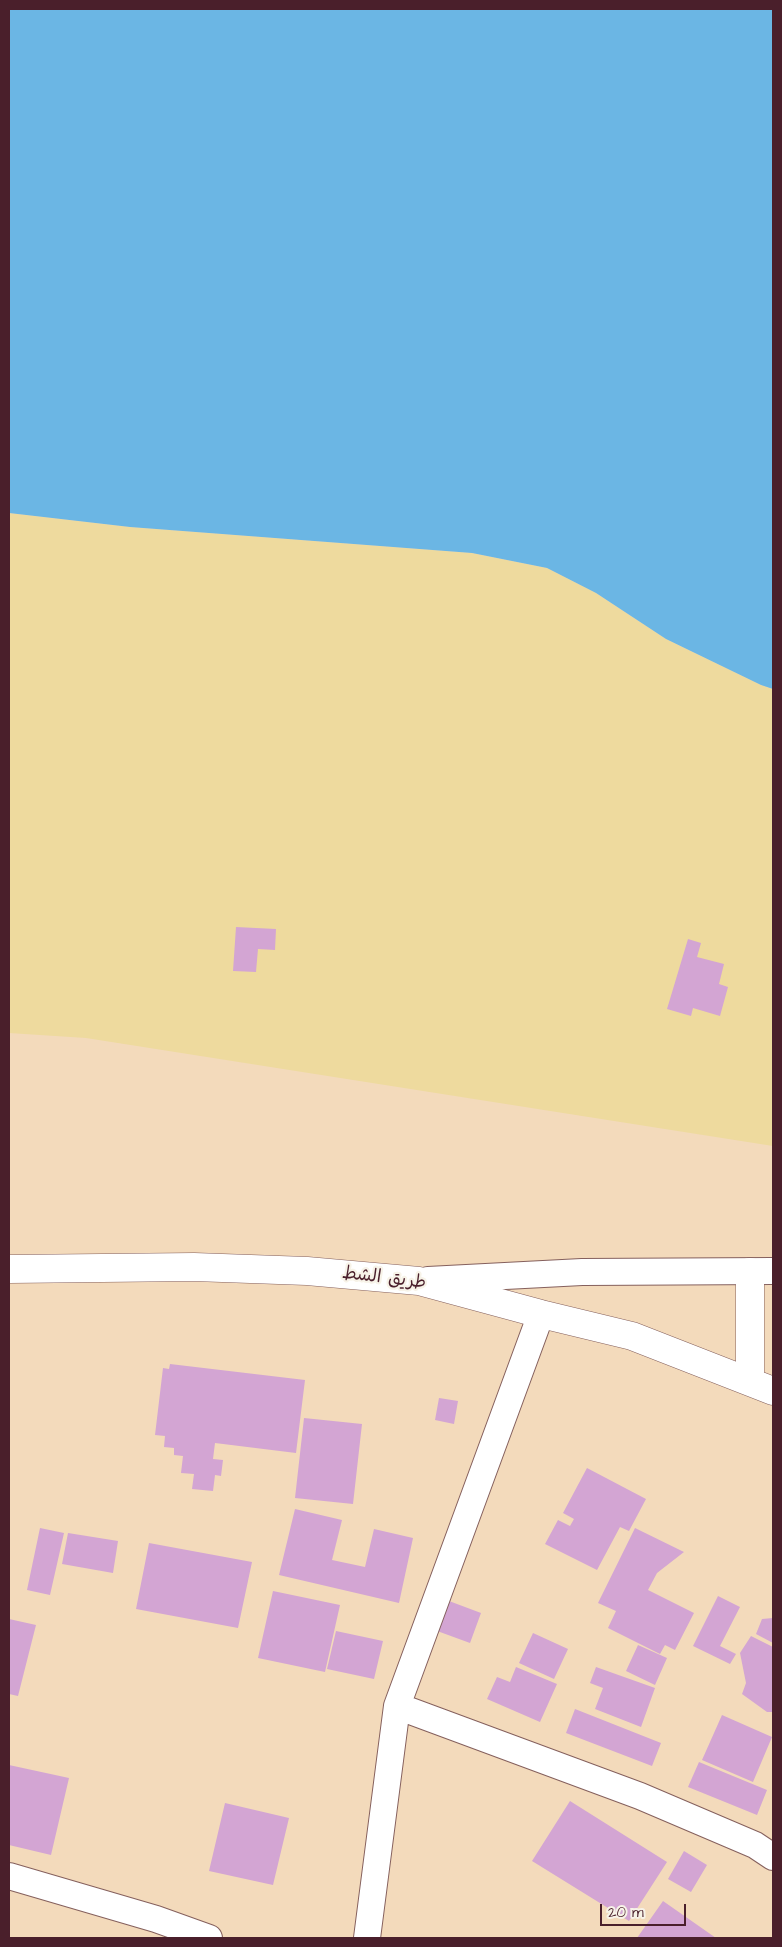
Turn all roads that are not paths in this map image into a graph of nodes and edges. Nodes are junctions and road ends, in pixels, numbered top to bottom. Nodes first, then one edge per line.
1 (9, 1269) edge
2 (761, 1272) edge
3 (419, 1281) junction
4 (541, 1314) junction
5 (762, 1386) edge
6 (397, 1706) junction
7 (773, 1857) edge
8 (9, 1876) edge
9 (209, 1938) edge
10 (367, 1938) edge

1 - 3 main road, طريق الشط
2 - 3 street
2 - 5 main road
3 - 4 main road, طريق الشط
4 - 5 main road, طريق الشط
4 - 6 street
6 - 7 street
6 - 10 street
8 - 9 street

